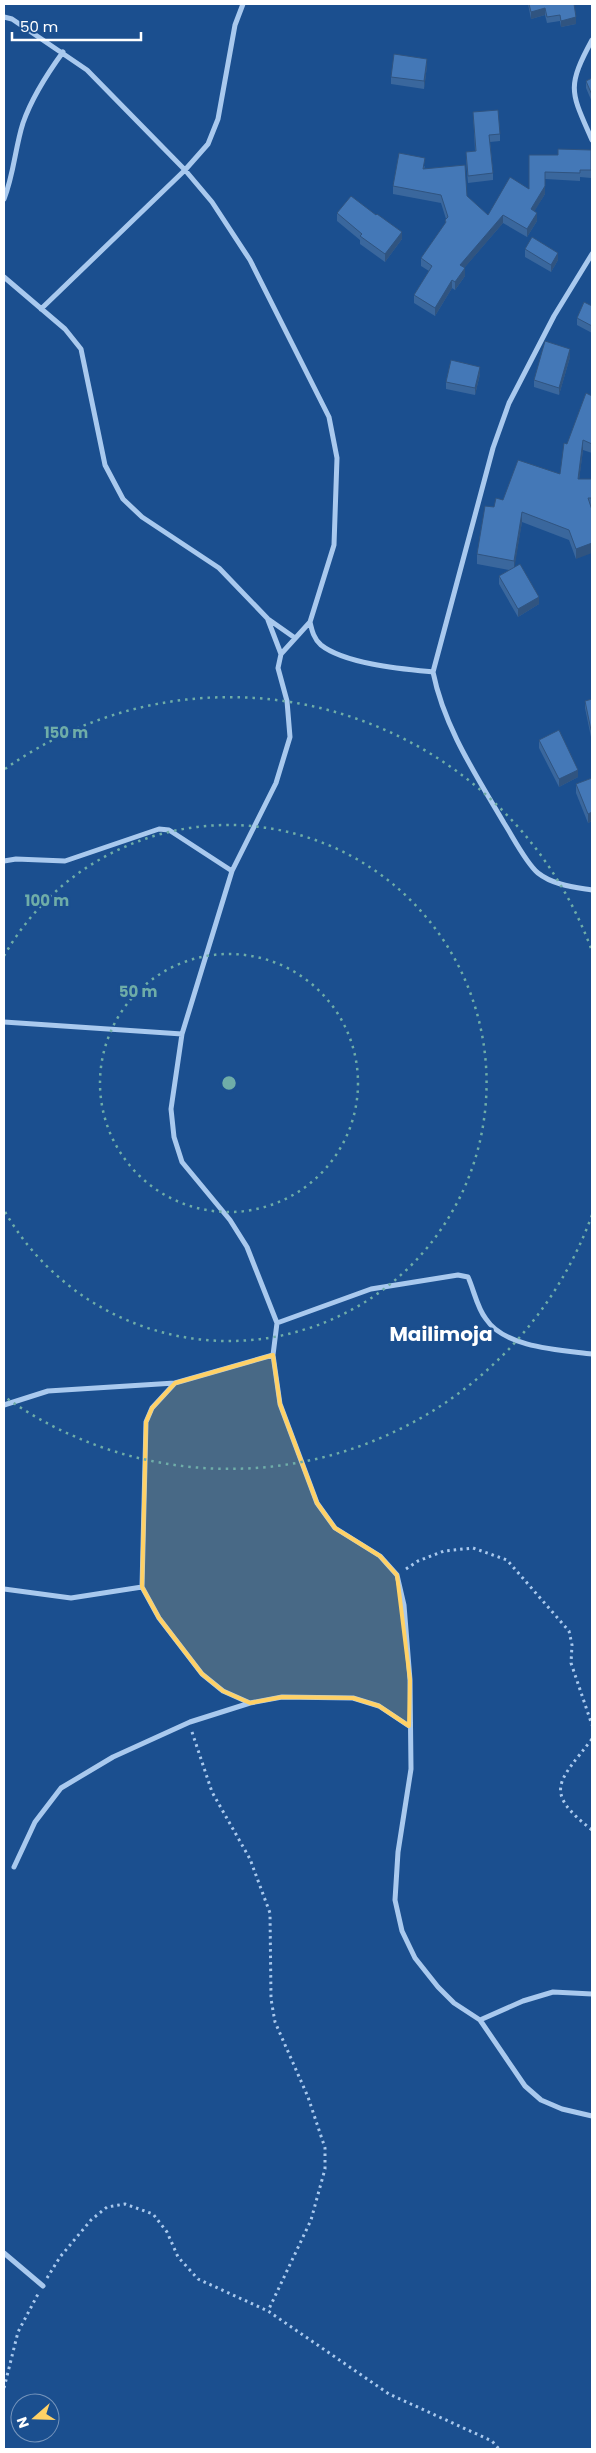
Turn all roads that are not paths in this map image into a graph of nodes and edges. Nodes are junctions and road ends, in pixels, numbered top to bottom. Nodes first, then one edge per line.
1 (243, 4) edge
2 (4, 17) edge
3 (592, 40) edge
4 (63, 52) junction
5 (592, 140) edge
6 (185, 170) junction
7 (4, 199) edge
8 (592, 254) edge
9 (4, 276) edge
10 (41, 309) junction
11 (268, 619) junction
12 (310, 622) junction
13 (295, 638) junction
14 (281, 654) junction
15 (433, 672) junction
16 (4, 861) edge
17 (232, 871) junction
18 (592, 890) edge
19 (4, 1022) edge
20 (182, 1034) junction
21 (276, 1323) junction
22 (592, 1354) edge
23 (272, 1355) junction
24 (176, 1383) junction
25 (4, 1405) edge
26 (142, 1587) junction
27 (4, 1589) edge
28 (250, 1703) junction
29 (409, 1726) junction
30 (14, 1868) dead end
31 (592, 1994) edge
32 (480, 2020) junction
33 (592, 2116) edge
34 (4, 2253) edge
35 (43, 2286) road end

1 - 6 street
2 - 4 street
3 - 5 street
4 - 6 street
4 - 7 street
6 - 10 street
6 - 12 street
8 - 15 street
9 - 10 street
10 - 11 street
11 - 13 street
11 - 14 street
12 - 13 street
12 - 15 street
13 - 14 street
14 - 17 street
15 - 18 street
16 - 17 street
17 - 20 street
19 - 20 street
20 - 21 street
21 - 22 street
21 - 23 street
23 - 24 street
23 - 29 street
24 - 25 street
24 - 26 street
26 - 27 street
26 - 28 street
28 - 29 street
28 - 30 street
29 - 32 street
31 - 32 street
32 - 33 street
34 - 35 street

